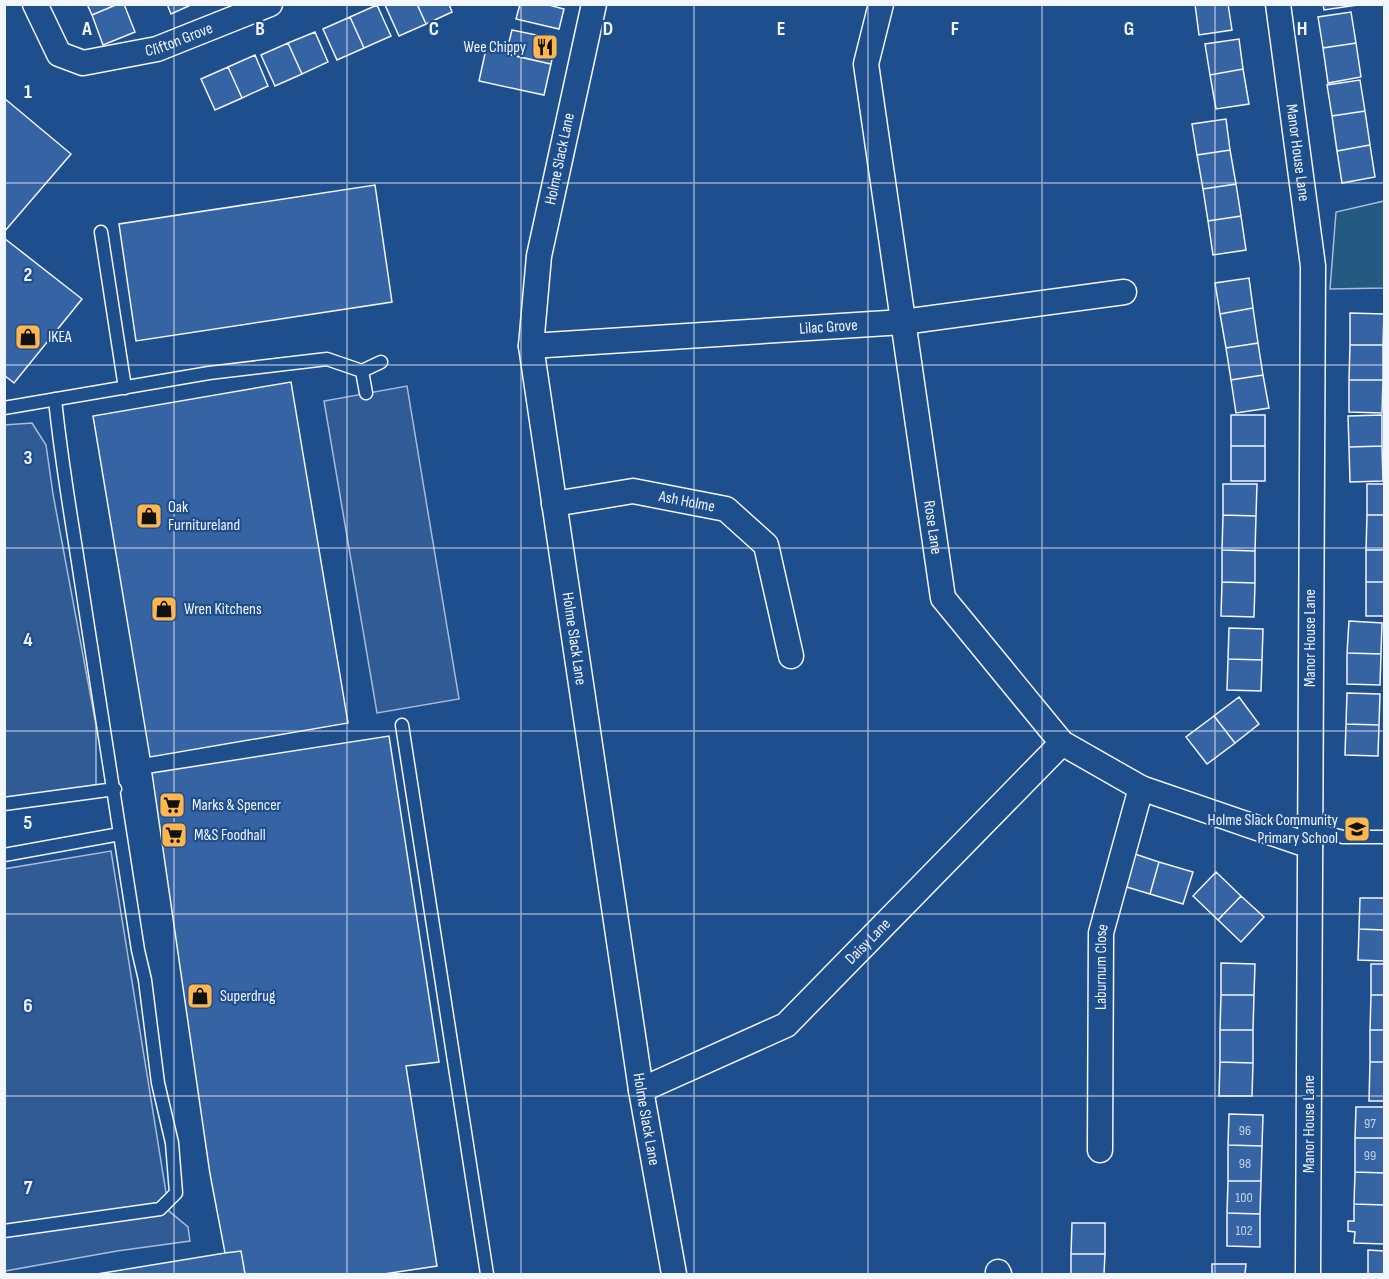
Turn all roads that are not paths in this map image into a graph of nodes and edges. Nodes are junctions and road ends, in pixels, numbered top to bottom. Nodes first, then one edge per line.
1 (35, 4) edge
2 (270, 4) edge
3 (594, 4) edge
4 (881, 4) edge
5 (1278, 4) edge
6 (101, 232) dead end
7 (1124, 292) dead end
8 (903, 322) junction
9 (531, 346) junction
10 (381, 362) dead end
11 (362, 371) junction
12 (125, 388) junction
13 (366, 393) dead end
14 (55, 399) junction
15 (4, 408) edge
16 (554, 504) junction
17 (791, 656) dead end
18 (402, 724) dead end
19 (1062, 743) junction
20 (1141, 788) junction
21 (115, 789) junction
22 (4, 804) edge
23 (120, 834) junction
24 (1310, 837) junction
25 (1384, 837) edge
26 (4, 855) edge
27 (641, 1090) junction
28 (1101, 1150) dead end
29 (4, 1230) edge
30 (487, 1275) edge
31 (674, 1275) edge
32 (1308, 1275) edge

1 - 2 street, Clifton Grove
3 - 9 street, Holme Slack Lane
4 - 8 street, Rose Lane
5 - 24 street, Manor House Lane
6 - 12 lane
7 - 8 street, Lilac Grove
8 - 9 street, Lilac Grove
8 - 19 street, Rose Lane
9 - 16 street, Holme Slack Lane
10 - 11 lane
11 - 12 lane
11 - 13 lane
12 - 14 lane
14 - 15 lane
14 - 21 lane
16 - 17 street, Ash Holme
16 - 27 street, Holme Slack Lane
18 - 30 lane
19 - 20 street, Rose Lane
19 - 27 street, Daisy Lane
20 - 24 street, Rose Lane
20 - 28 street, Laburnum Close
21 - 22 lane
21 - 23 lane
23 - 26 lane
23 - 29 lane
24 - 25 lane
24 - 32 street, Manor House Lane
27 - 31 street, Holme Slack Lane

